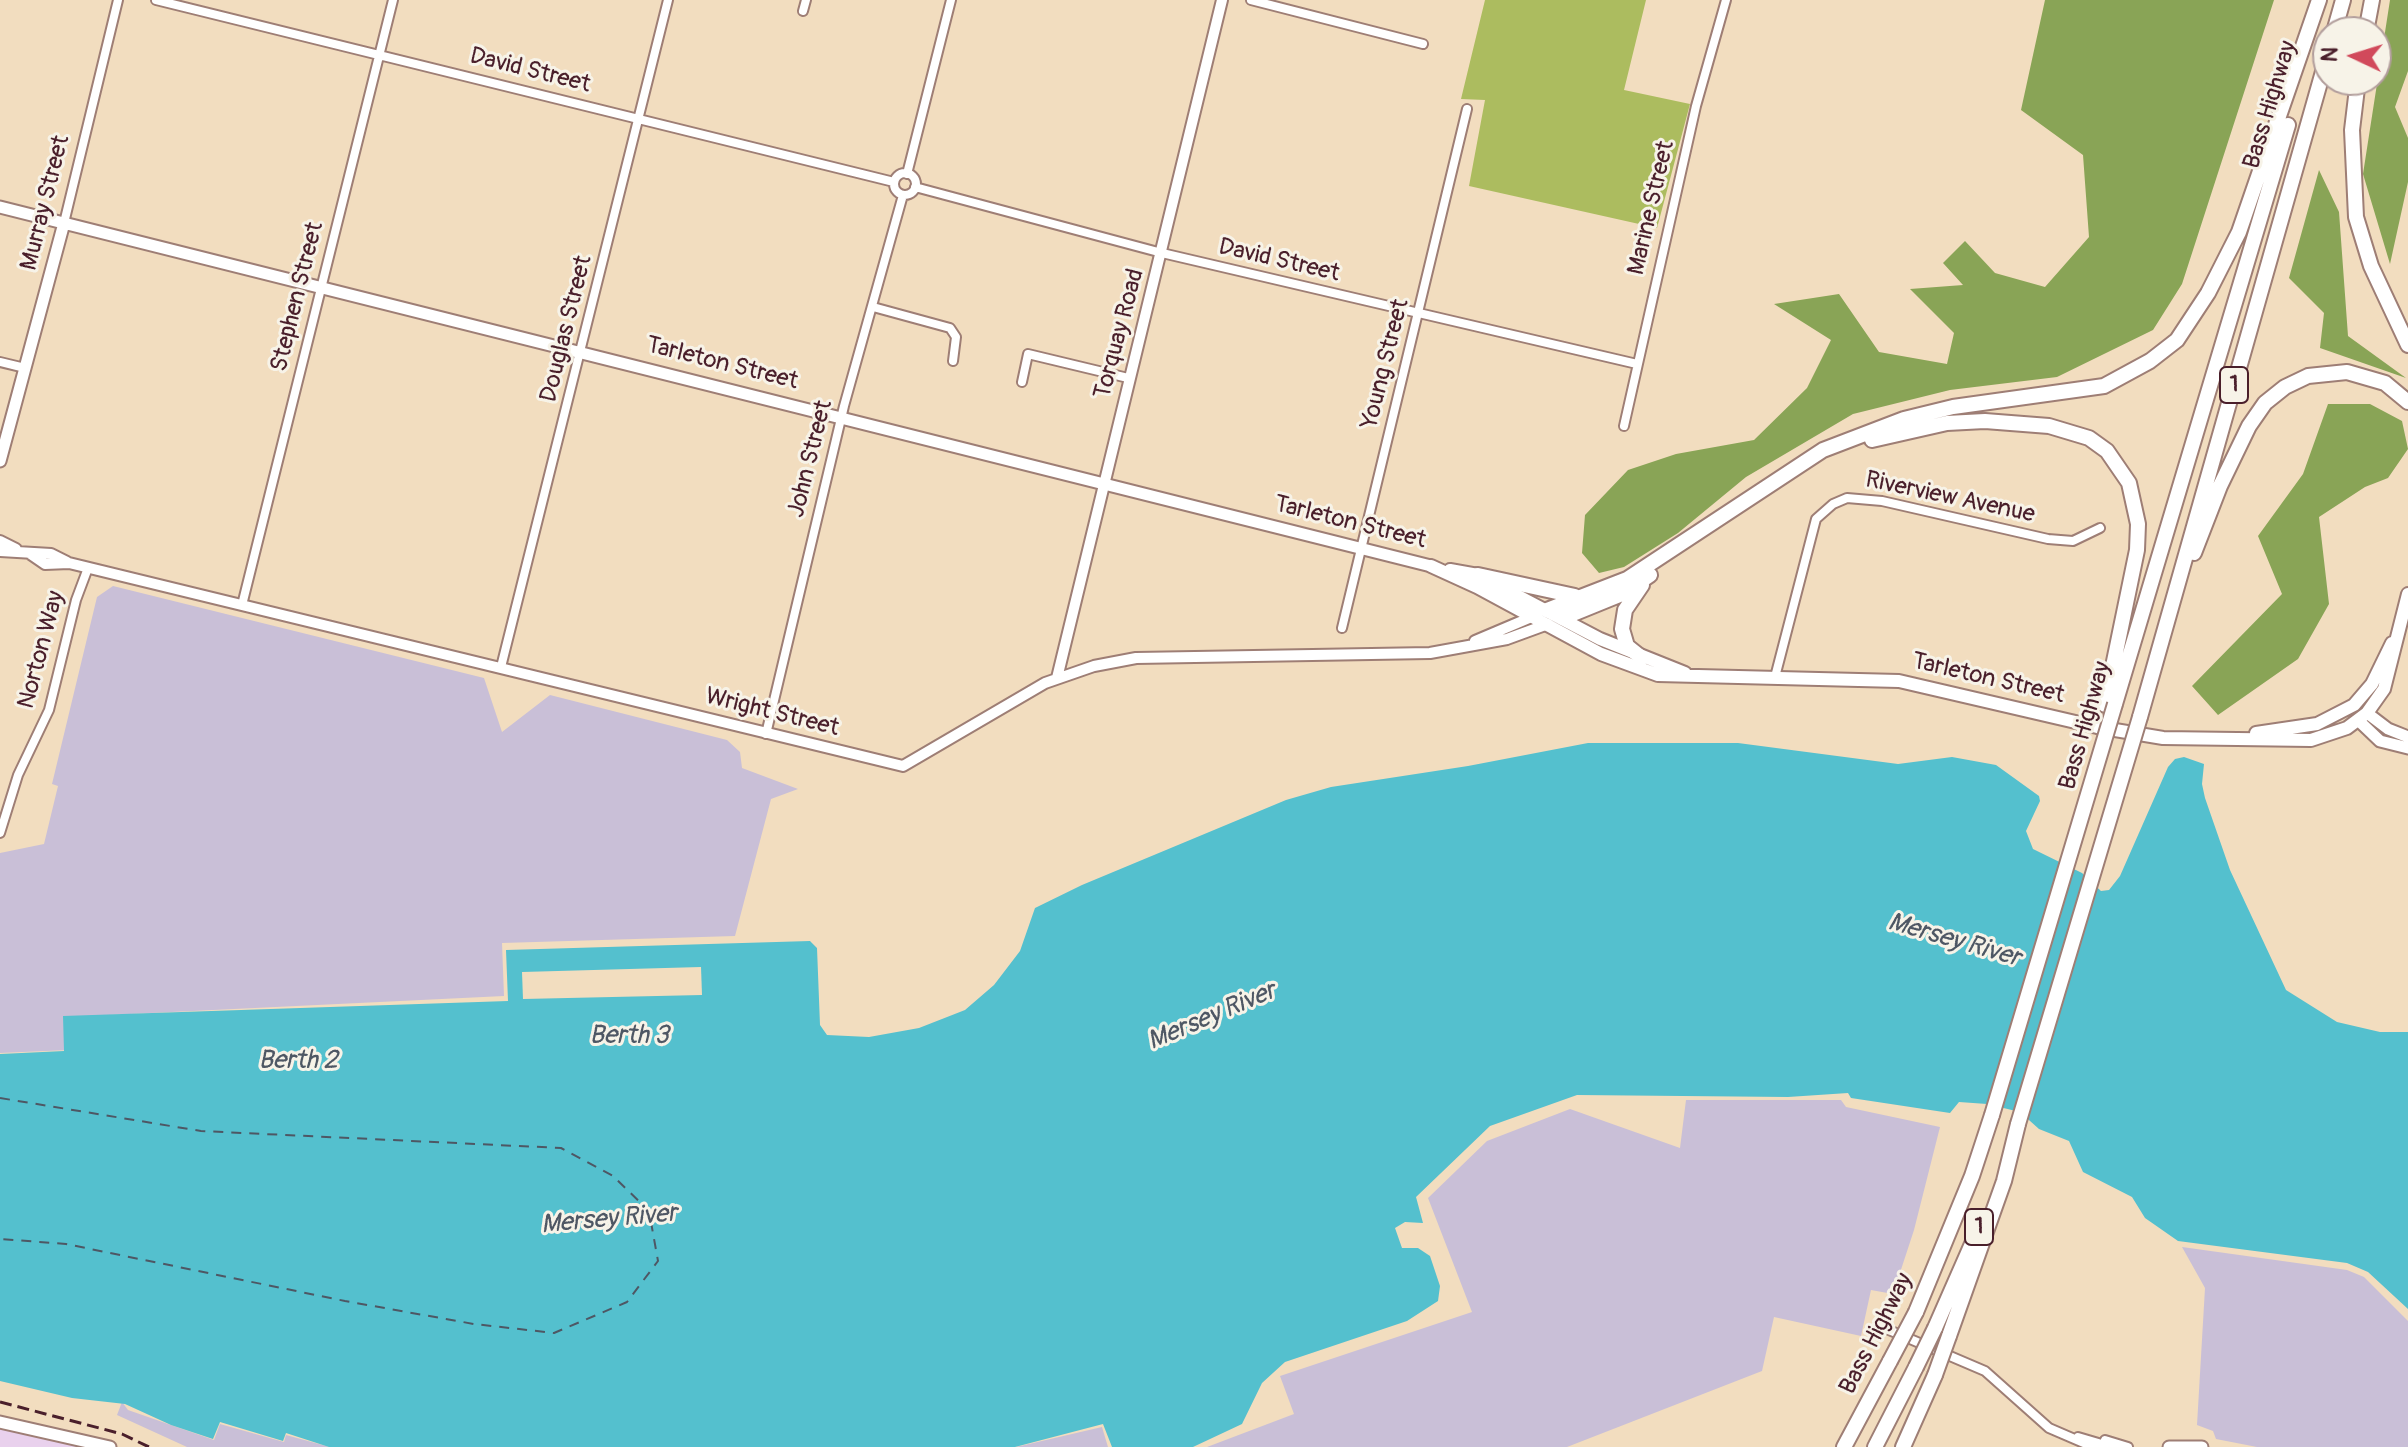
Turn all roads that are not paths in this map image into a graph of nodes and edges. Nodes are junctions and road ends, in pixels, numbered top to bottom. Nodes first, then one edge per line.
1 (118, 0) edge
2 (156, 0) edge
3 (393, 0) edge
4 (668, 0) edge
5 (806, 0) edge
6 (951, 0) edge
7 (1222, 0) edge
8 (1251, 0) edge
9 (1726, 0) edge
10 (2319, 0) edge
11 (2325, 0) edge
12 (803, 11) dead end
13 (1423, 44) dead end
14 (380, 54) junction
15 (2316, 96) edge
16 (2356, 96) edge
17 (1467, 109) dead end
18 (640, 120) junction
19 (907, 174) junction
20 (894, 182) junction
21 (915, 187) junction
22 (903, 195) junction
23 (0, 207) edge
24 (64, 223) junction
25 (1162, 253) junction
26 (321, 287) junction
27 (873, 307) junction
28 (1418, 315) junction
29 (2408, 345) edge
30 (582, 351) junction
31 (953, 361) dead end
32 (0, 362) edge
33 (1637, 364) junction
34 (25, 368) junction
35 (1128, 378) junction
36 (1022, 382) dead end
37 (2408, 402) edge
38 (841, 417) junction
39 (1624, 426) dead end
40 (0, 461) edge
41 (1103, 484) junction
42 (1752, 496) junction
43 (2100, 528) dead end
44 (0, 541) edge
45 (1683, 545) junction
46 (1361, 548) junction
47 (0, 551) edge
48 (26, 552) junction
49 (1431, 566) junction
50 (88, 568) junction
51 (1653, 573) junction
52 (1478, 575) junction
53 (1582, 595) junction
54 (2407, 598) edge
55 (242, 605) junction
56 (1543, 617) junction
57 (1563, 618) junction
58 (1342, 628) dead end
59 (2165, 630) junction
60 (1642, 658) junction
61 (501, 667) junction
62 (1698, 677) junction
63 (1775, 677) junction
64 (1057, 678) junction
65 (2110, 704) junction
66 (2354, 705) junction
67 (2363, 717) junction
68 (766, 734) junction
69 (2229, 737) junction
70 (2408, 737) edge
71 (2408, 748) edge
72 (0, 833) edge
73 (2018, 1124) junction
74 (1882, 1327) dead end
75 (1874, 1387) junction
76 (0, 1422) edge
77 (58, 1441) edge
78 (2091, 1443) edge
79 (110, 1447) edge
80 (1834, 1447) edge
81 (1844, 1447) edge
82 (1875, 1447) edge
83 (1903, 1447) edge
84 (2112, 1447) edge
85 (2128, 1447) edge
86 (2169, 1447) edge
87 (2202, 1447) edge

1 - 24 street, Murray Street
2 - 14 street, David Street
3 - 14 street, Stephen Street
4 - 18 street, Douglas Street
5 - 12 street
6 - 19 street
7 - 25 street, Torquay Road
8 - 13 street
9 - 33 street, Marine Street
10 - 42 highway
11 - 65 highway, Bass Highway / 1
14 - 18 street, David Street
14 - 26 street, Stephen Street
15 - 59 highway, Bass Highway / 1
16 - 29 highway
17 - 28 street, Young Street
18 - 20 street, David Street
18 - 30 street, Douglas Street
19 - 20 street
19 - 21 street
20 - 22 street
21 - 22 street
21 - 25 street, David Street
22 - 27 street, John Street
23 - 24 main road, Tarleton Street
24 - 26 main road, Tarleton Street
24 - 34 main road, Murray Street
25 - 28 street, David Street
25 - 35 street, Torquay Road
26 - 30 main road, Tarleton Street
26 - 55 street, Stephen Street
27 - 31 street
27 - 38 street, John Street
28 - 33 street, David Street
28 - 46 street, Young Street
30 - 38 main road, Tarleton Street
30 - 61 street, Douglas Street
32 - 34 street
33 - 39 street, Marine Street
34 - 40 main road, Murray Street
35 - 36 street
35 - 41 street, Torquay Road
37 - 59 highway
38 - 41 main road, Tarleton Street
38 - 68 street, John Street
41 - 46 main road, Tarleton Street
41 - 64 street, Torquay Road
42 - 45 highway
42 - 65 highway
43 - 63 street, Riverview Avenue
44 - 48 street, Wright Street
45 - 51 highway
45 - 53 highway
46 - 49 main road, Tarleton Street
46 - 58 street, Young Street
47 - 48 street, Wright Street
48 - 50 street, Wright Street
49 - 52 highway, Tarleton Street
49 - 56 highway, Tarleton Street
50 - 55 street, Wright Street
50 - 72 street, Norton Way
51 - 57 highway
51 - 60 highway
52 - 53 highway
52 - 56 highway, Tarleton Street
53 - 56 highway
54 - 66 highway
54 - 67 highway
55 - 61 street, Wright Street
56 - 57 highway, Tarleton Street
56 - 62 highway, Tarleton Street
56 - 64 street, Wright Street
57 - 60 highway, Tarleton Street
59 - 73 highway, Bass Highway / 1, bridge
60 - 62 highway, Tarleton Street
61 - 68 street, Wright Street
62 - 63 highway, Tarleton Street
63 - 69 highway, Tarleton Street
64 - 68 street, Wright Street
65 - 75 highway, Bass Highway / 1, bridge
66 - 67 highway
66 - 69 highway
67 - 69 highway
67 - 70 main road
67 - 71 main road
73 - 82 highway, Bass Highway / 1, bridge
73 - 83 highway, bridge
74 - 78 street
75 - 80 highway
75 - 81 highway, Bass Highway / 1
76 - 77 main road
77 - 79 main road
78 - 84 street
78 - 85 street
86 - 87 main road

